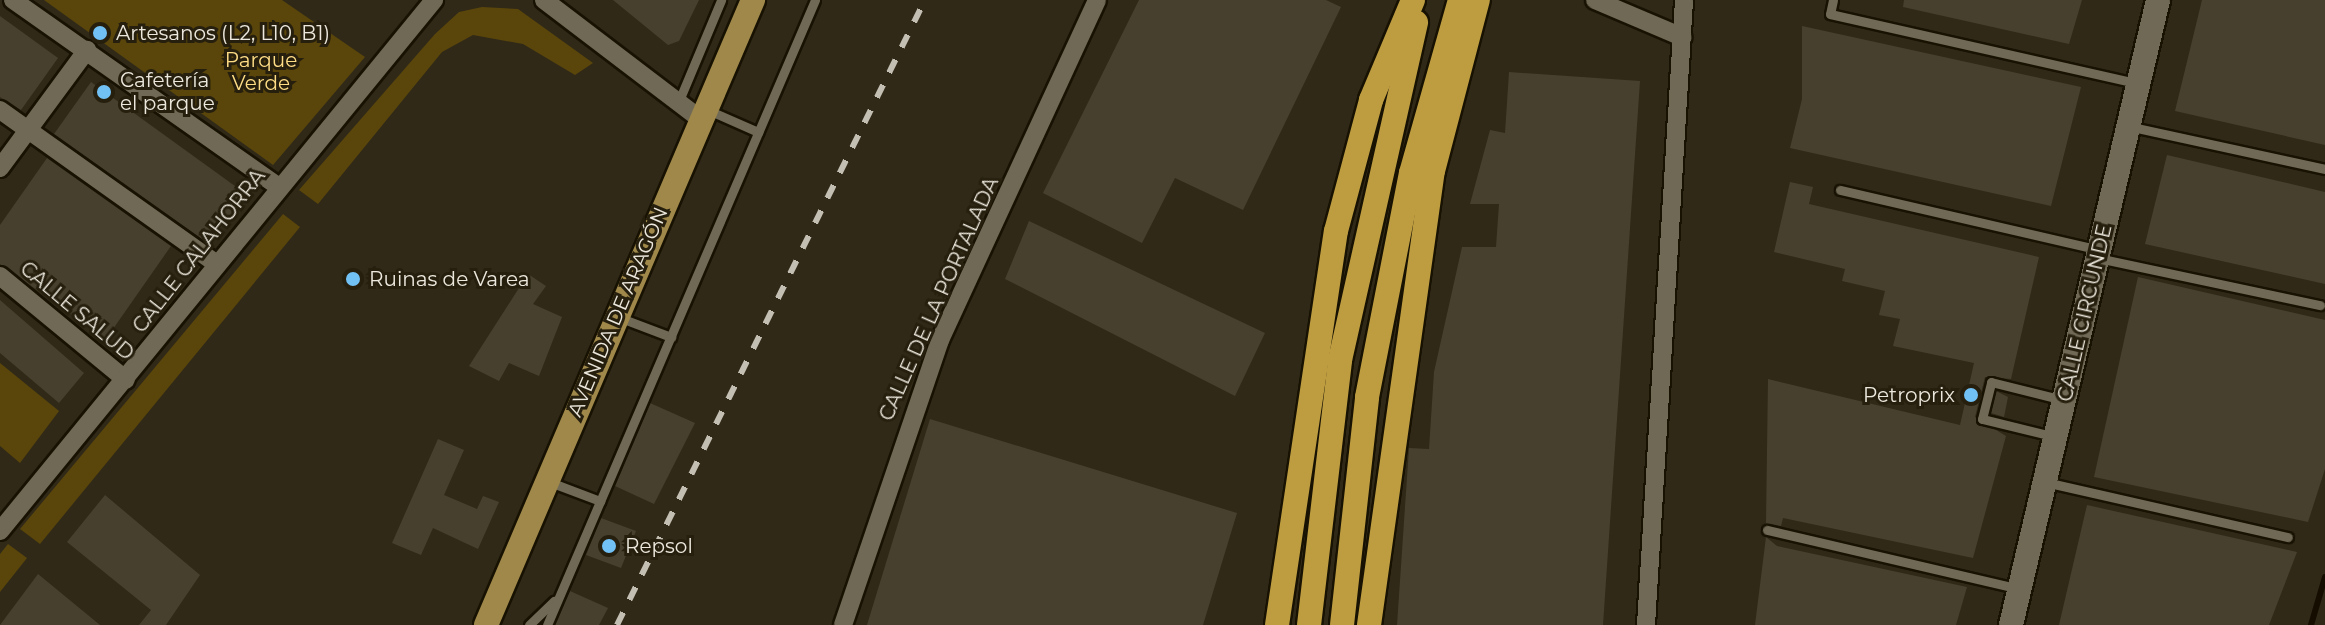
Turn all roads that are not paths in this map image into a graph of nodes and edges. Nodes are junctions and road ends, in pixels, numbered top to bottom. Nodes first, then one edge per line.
1 (13, 0) edge
2 (434, 0) edge
3 (544, 0) edge
4 (721, 0) edge
5 (753, 0) edge
6 (815, 0) edge
7 (1097, 0) edge
8 (1413, 0) edge
9 (1421, 0) edge
10 (1460, 0) edge
11 (1478, 0) edge
12 (1595, 0) edge
13 (1684, 0) edge
14 (1833, 0) edge
15 (2158, 0) edge
16 (1682, 37) junction
17 (87, 50) junction
18 (2138, 84) junction
19 (677, 106) junction
20 (0, 110) edge
21 (702, 114) junction
22 (2128, 126) junction
23 (29, 131) junction
24 (758, 132) junction
25 (0, 168) edge
26 (2325, 169) edge
27 (278, 186) junction
28 (1840, 190) dead end
29 (2098, 254) junction
30 (215, 263) junction
31 (0, 276) edge
32 (2320, 305) dead end
33 (616, 317) junction
34 (671, 337) junction
35 (126, 380) junction
36 (2064, 400) junction
37 (2056, 437) junction
38 (547, 481) junction
39 (2045, 482) junction
40 (600, 501) junction
41 (1767, 530) dead end
42 (0, 531) edge
43 (2288, 537) dead end
44 (2020, 589) junction
45 (560, 596) junction
46 (488, 624) edge
47 (529, 625) edge
48 (547, 625) edge
49 (843, 625) edge
50 (1277, 625) edge
51 (1309, 625) edge
52 (1342, 625) edge
53 (1369, 625) edge
54 (1646, 625) edge
55 (2011, 625) edge

1 - 17 street
2 - 27 street, CALLE CALAHORRA
3 - 19 street
4 - 19 lane
5 - 21 main road, AVENIDA DE ARAGÓN
6 - 24 lane
7 - 49 street, CALLE DE LA PORTALADA
8 - 50 highway
9 - 51 highway
10 - 52 highway
11 - 53 highway
12 - 16 street
13 - 16 street
14 - 18 lane
15 - 18 main road, CALLE CIRCUNDE
16 - 54 street
17 - 23 street
17 - 27 street
18 - 22 main road, CALLE CIRCUNDE
19 - 21 street
20 - 23 street
21 - 24 lane
21 - 33 main road, AVENIDA DE ARAGÓN
22 - 26 lane
22 - 29 main road, CALLE CIRCUNDE
23 - 25 street
23 - 30 street
24 - 34 lane
27 - 30 street, CALLE CALAHORRA
28 - 29 lane
29 - 32 lane
29 - 36 main road, CALLE CIRCUNDE
30 - 35 street, CALLE CALAHORRA
31 - 35 street, CALLE SALUD
33 - 34 lane
33 - 38 main road, AVENIDA DE ARAGÓN
34 - 40 lane
35 - 42 street, CALLE CALAHORRA
36 - 37 main road, CALLE CIRCUNDE
36 - 37 lane
37 - 39 main road, CALLE CIRCUNDE
38 - 40 lane
38 - 46 main road, AVENIDA DE ARAGÓN
39 - 43 lane
39 - 44 main road, CALLE CIRCUNDE
40 - 45 lane
41 - 44 lane
44 - 55 main road, CALLE CIRCUNDE
45 - 47 lane
45 - 48 lane

